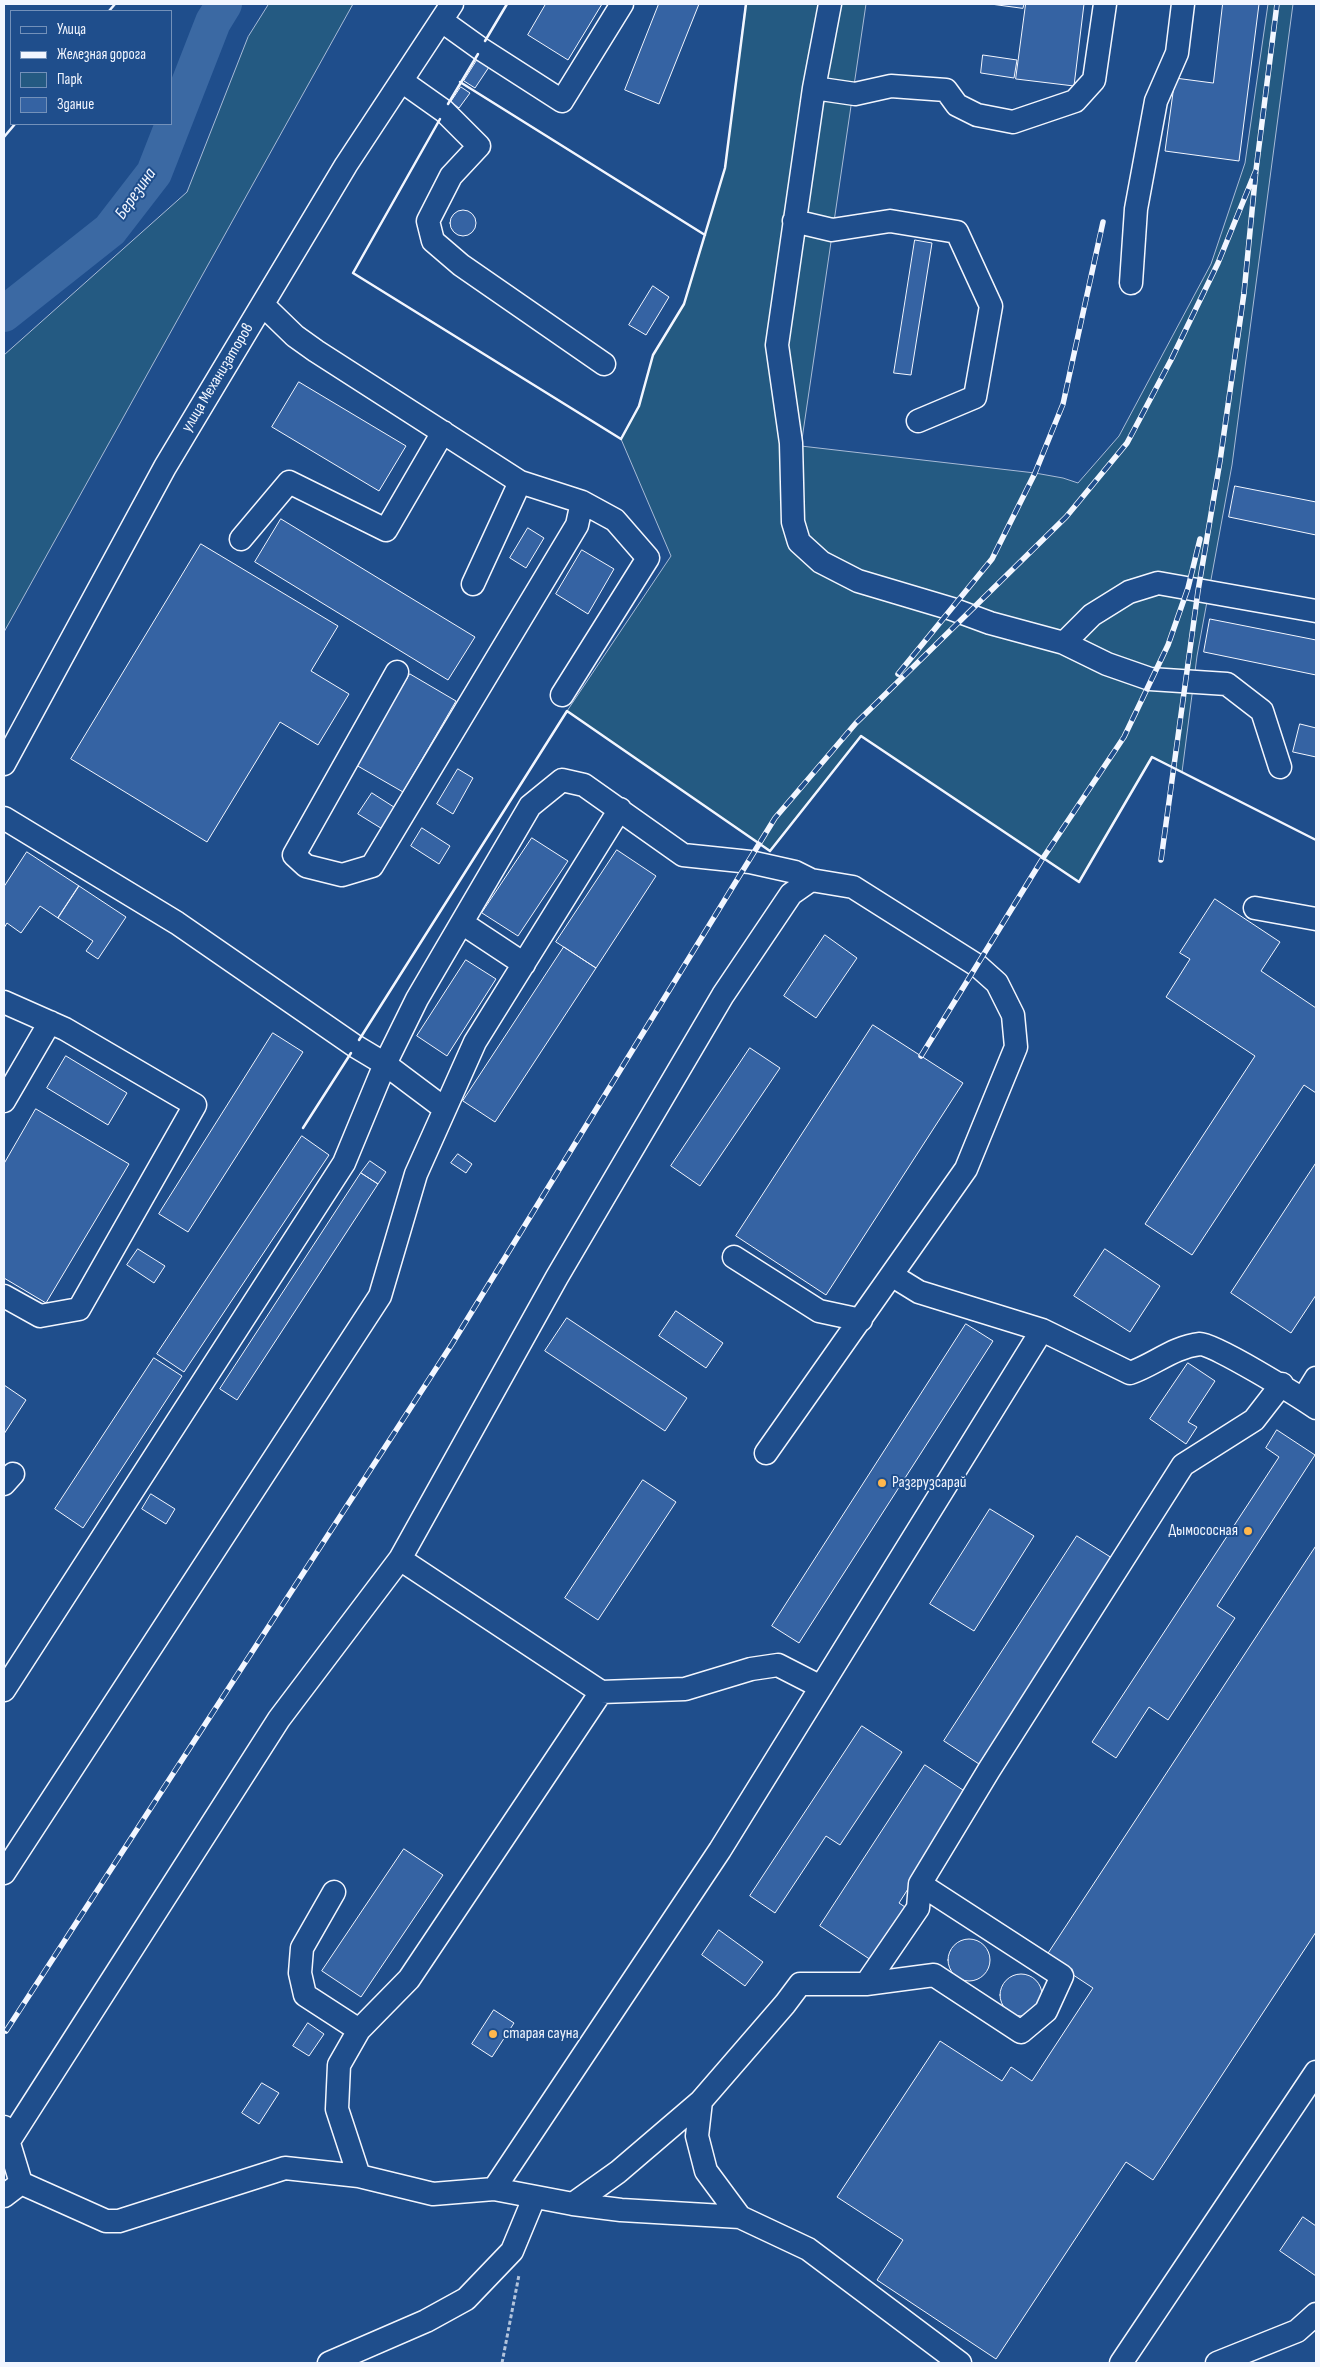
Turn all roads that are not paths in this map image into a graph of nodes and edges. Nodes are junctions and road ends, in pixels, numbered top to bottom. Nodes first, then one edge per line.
1 (622, 4) edge
2 (830, 4) edge
3 (1105, 4) edge
4 (1183, 4) edge
5 (447, 12) edge
6 (403, 82) junction
7 (814, 88) junction
8 (794, 221) junction
9 (1131, 283) dead end
10 (262, 305) junction
11 (604, 364) dead end
12 (918, 421) dead end
13 (442, 432) junction
14 (520, 482) junction
15 (582, 502) junction
16 (241, 539) dead end
17 (473, 584) dead end
18 (1316, 611) edge
19 (1064, 643) junction
20 (397, 672) dead end
21 (562, 695) dead end
22 (4, 764) edge
23 (1280, 767) dead end
24 (620, 809) junction
25 (4, 818) edge
26 (811, 880) junction
27 (1255, 908) dead end
28 (1316, 919) edge
29 (462, 923) junction
30 (524, 964) junction
31 (4, 1002) edge
32 (50, 1022) junction
33 (385, 1064) junction
34 (4, 1100) edge
35 (445, 1109) junction
36 (734, 1257) dead end
37 (893, 1276) junction
38 (4, 1296) edge
39 (862, 1320) junction
40 (1042, 1330) junction
41 (1316, 1378) edge
42 (1282, 1384) junction
43 (1310, 1403) edge
44 (766, 1453) dead end
45 (400, 1559) junction
46 (821, 1687) junction
47 (4, 1690) edge
48 (601, 1692) junction
49 (4, 1873) edge
50 (920, 1884) junction
51 (334, 1892) dead end
52 (866, 1984) junction
53 (359, 2030) junction
54 (1316, 2072) edge
55 (701, 2101) junction
56 (6, 2134) edge
57 (359, 2176) junction
58 (12, 2189) edge
59 (494, 2189) junction
60 (534, 2198) junction
61 (573, 2204) junction
62 (740, 2217) junction
63 (1316, 2314) edge
64 (329, 2363) edge
65 (960, 2363) edge
66 (1121, 2363) edge
67 (1218, 2363) edge

1 - 5 street
2 - 7 street
3 - 7 street
4 - 9 street
5 - 6 street, улица Механизаторов
6 - 10 street, улица Механизаторов
6 - 11 street
7 - 8 street
8 - 12 street
8 - 19 street
10 - 13 street
10 - 22 street, улица Механизаторов
13 - 14 street
13 - 16 street
14 - 15 street
14 - 17 street
15 - 20 street
15 - 21 street
18 - 19 street
19 - 23 street
24 - 26 street
24 - 29 street
24 - 30 street
25 - 33 street
26 - 37 street
26 - 45 street
27 - 28 street
29 - 30 street
29 - 33 street
30 - 35 street
31 - 32 street
32 - 34 street
32 - 38 street
33 - 35 street
33 - 47 street
35 - 49 street
36 - 39 street
37 - 39 street
37 - 40 street
39 - 44 street
40 - 42 street
40 - 46 street
41 - 43 street
42 - 43 street
42 - 50 street
45 - 48 street
45 - 56 street
46 - 48 street
46 - 59 street
48 - 53 street
50 - 52 street
50 - 52 street
51 - 53 street
52 - 55 street
53 - 57 street
54 - 66 street
55 - 61 street
55 - 62 street
56 - 58 street
57 - 58 street
57 - 59 street
59 - 60 street
60 - 61 street
60 - 64 street
61 - 62 street
62 - 65 street
63 - 67 street

